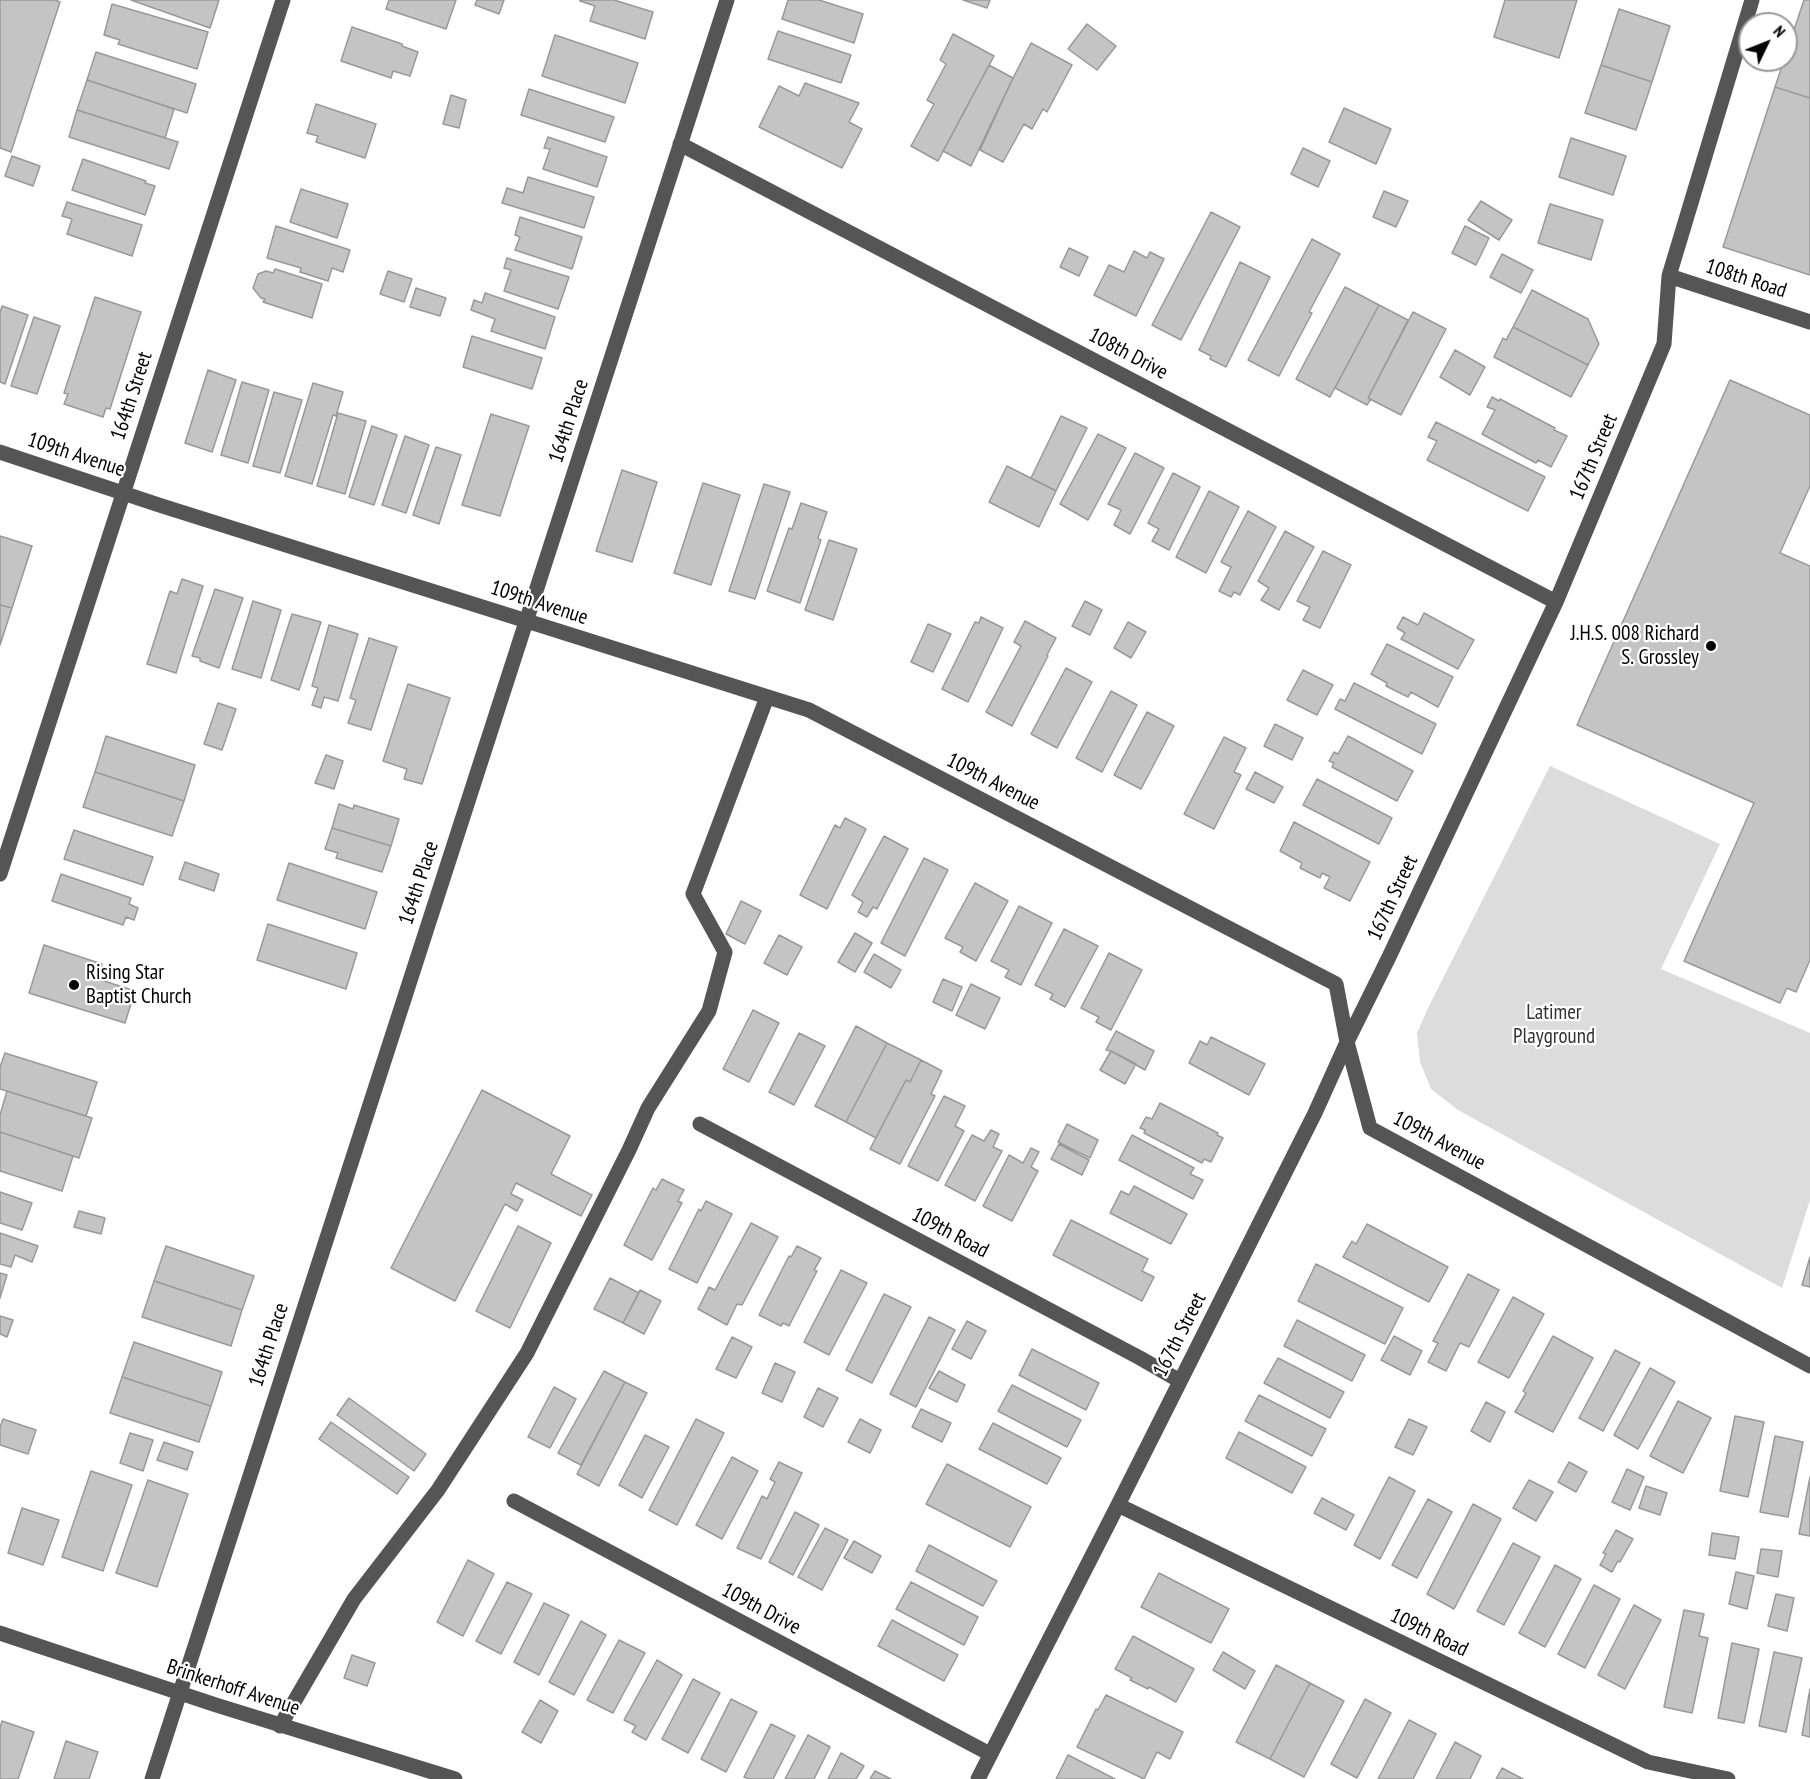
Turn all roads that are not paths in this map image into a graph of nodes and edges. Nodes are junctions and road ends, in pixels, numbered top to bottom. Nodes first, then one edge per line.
1 (284, 0) edge
2 (727, 0) edge
3 (1752, 0) edge
4 (680, 144) junction
5 (1669, 276) junction
6 (1810, 322) edge
7 (0, 452) edge
8 (123, 492) junction
9 (1556, 602) junction
10 (526, 621) junction
11 (767, 697) junction
12 (0, 874) edge
13 (1347, 1042) junction
14 (700, 1124) dead end
15 (1810, 1365) edge
16 (1180, 1381) junction
17 (514, 1500) dead end
18 (1119, 1505) junction
19 (0, 1633) edge
20 (179, 1693) junction
21 (280, 1726) junction
22 (990, 1754) junction
23 (152, 1779) edge
24 (455, 1779) edge
25 (978, 1779) edge
26 (1728, 1779) edge

1 - 8 street, 164th Street
2 - 4 street, 164th Place
3 - 5 street, 167th Street
4 - 9 street, 108th Drive
4 - 10 street, 164th Place
5 - 6 street, 108th Road
5 - 9 street, 167th Street
7 - 8 street, 109th Avenue
8 - 10 street, 109th Avenue
8 - 12 street, 164th Street
9 - 13 street, 167th Street
10 - 11 street, 109th Avenue
10 - 20 street, 164th Place
11 - 13 street, 109th Avenue
11 - 21 street
13 - 15 street, 109th Avenue
13 - 16 street, 167th Street
14 - 16 street, 109th Road
16 - 18 street, 167th Street
17 - 22 street, 109th Drive
18 - 22 street, 167th Street
18 - 26 street, 109th Road
19 - 20 street, Brinkerhoff Avenue
20 - 21 street, Brinkerhoff Avenue
20 - 23 street, 164th Place
21 - 24 street, Brinkerhoff Avenue
22 - 25 street, 167th Street

